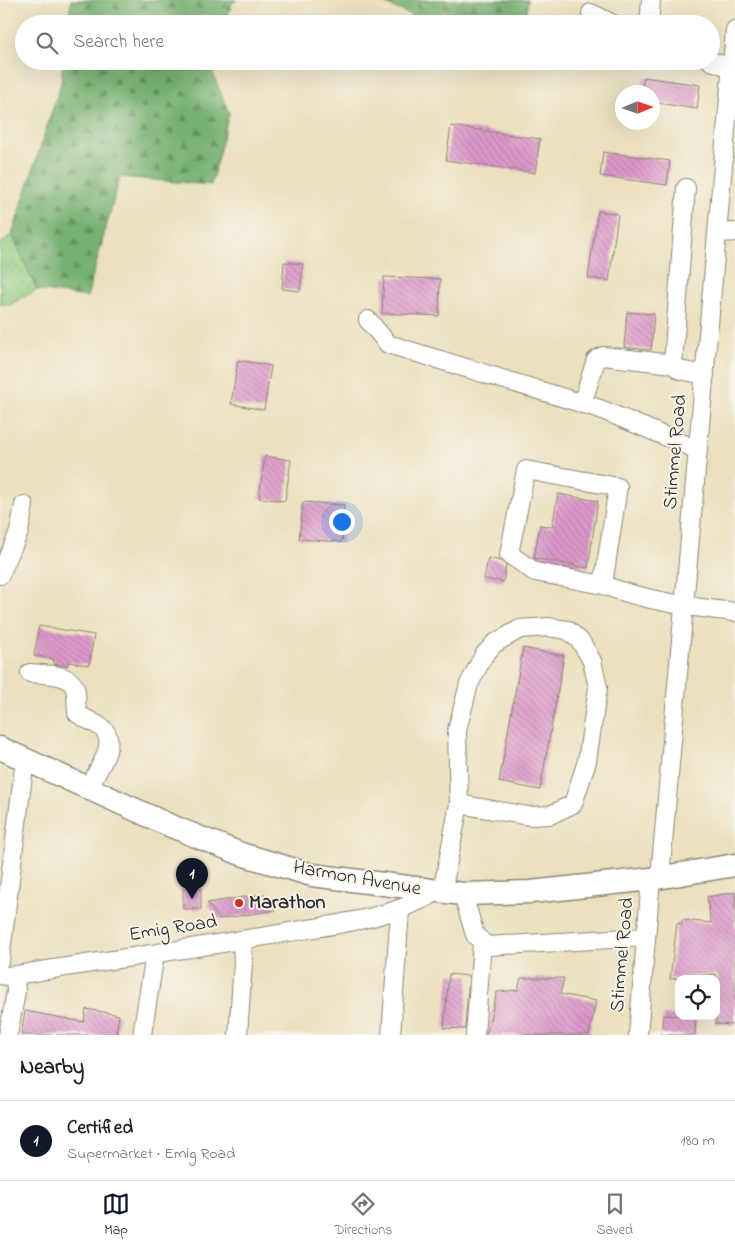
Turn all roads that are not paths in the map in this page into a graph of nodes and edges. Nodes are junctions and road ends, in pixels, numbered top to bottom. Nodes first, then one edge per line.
1 (651, 0) edge
2 (591, 13) dead end
3 (595, 15) edge
4 (650, 15) edge
5 (735, 30) edge
6 (720, 64) edge
7 (732, 68) junction
8 (731, 110) edge
9 (686, 188) dead end
10 (735, 232) edge
11 (717, 233) junction
12 (368, 320) dead end
13 (673, 364) junction
14 (705, 375) junction
15 (582, 404) junction
16 (698, 450) junction
17 (24, 504) dead end
18 (0, 575) edge
19 (603, 586) junction
20 (684, 607) junction
21 (735, 612) edge
22 (30, 673) dead end
23 (0, 748) edge
24 (25, 759) junction
25 (88, 788) junction
26 (459, 804) junction
27 (7, 846) edge
28 (735, 865) edge
29 (656, 878) junction
30 (448, 893) junction
31 (400, 910) junction
32 (646, 937) junction
33 (242, 940) junction
34 (482, 943) junction
35 (155, 954) junction
36 (0, 960) edge
37 (8, 975) edge
38 (8, 1035) edge
39 (142, 1035) edge
40 (238, 1035) edge
41 (391, 1035) edge
42 (475, 1035) edge
43 (638, 1035) edge

1 - 4 street
2 - 3 street
5 - 7 street, Stimmel Road
6 - 7 street
7 - 8 street, Stimmel Road
8 - 11 street, Stimmel Road
9 - 13 street
10 - 11 street
11 - 14 street, Stimmel Road
12 - 15 street
13 - 14 street
13 - 15 street
14 - 16 street, Stimmel Road
15 - 16 street
16 - 20 street, Stimmel Road
17 - 18 street
19 - 19 street
19 - 20 street
20 - 21 street
20 - 29 street, Stimmel Road
22 - 25 street
23 - 24 main road, Harmon Avenue
24 - 25 main road, Harmon Avenue
24 - 27 street
25 - 30 main road, Harmon Avenue
26 - 26 street
26 - 30 street
27 - 36 street
28 - 29 main road, Harmon Avenue
29 - 30 main road, Harmon Avenue
29 - 32 street, Stimmel Road
30 - 31 street, Emig Road
30 - 34 street
31 - 33 street, Emig Road
31 - 41 street
32 - 34 street
32 - 43 street, Stimmel Road
33 - 35 street, Emig Road
33 - 40 street
34 - 42 street
35 - 37 street, Emig Road
35 - 39 street
37 - 38 street

